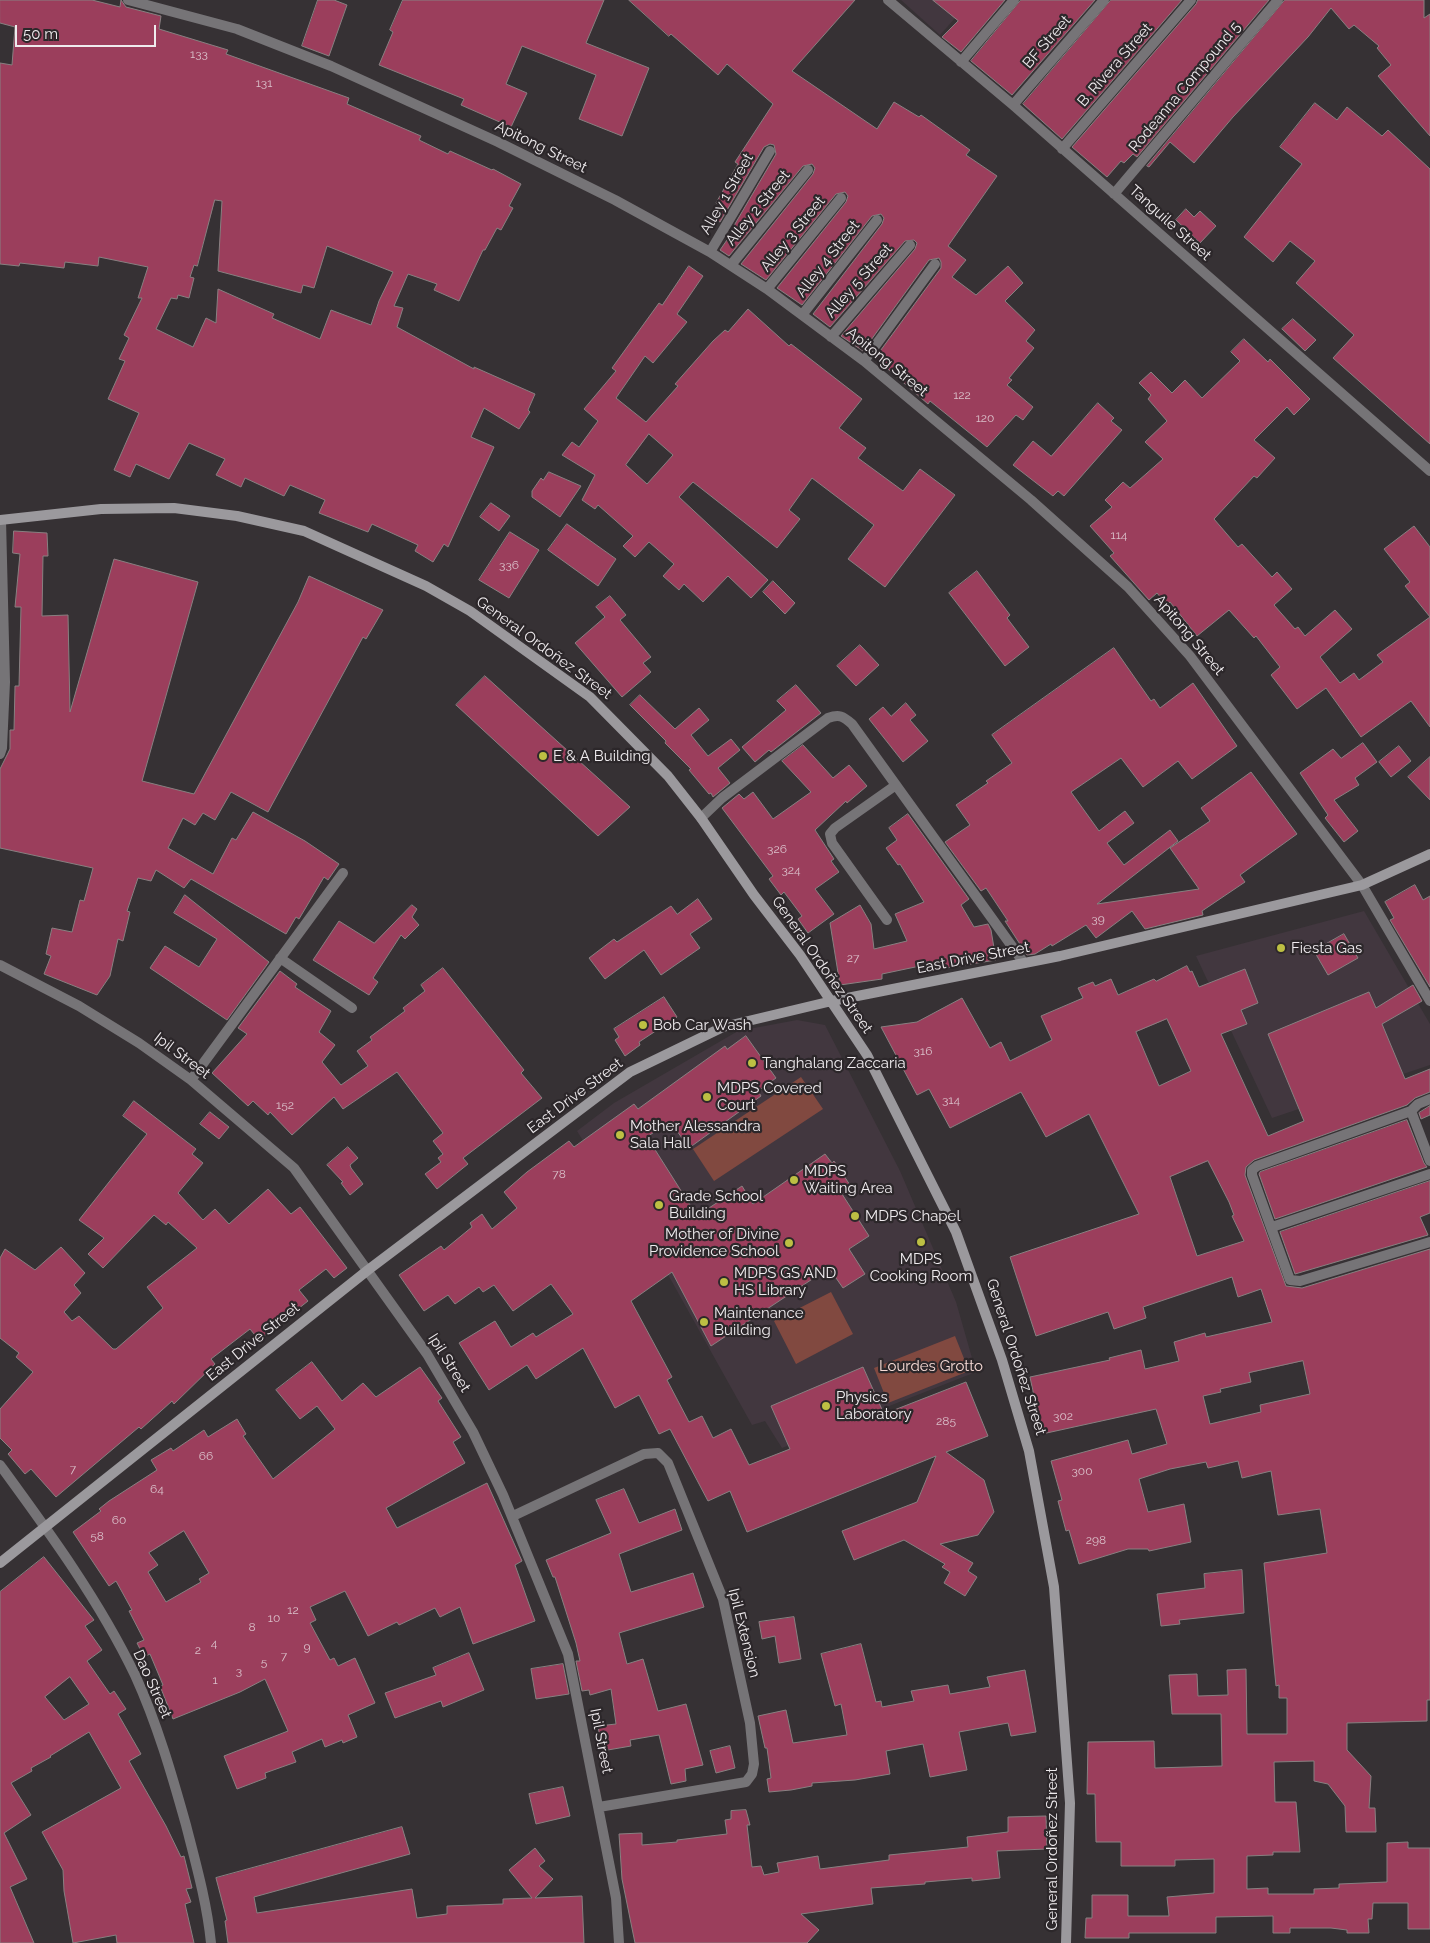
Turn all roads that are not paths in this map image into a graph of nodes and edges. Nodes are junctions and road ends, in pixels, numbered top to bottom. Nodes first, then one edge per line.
1 (128, 0) edge
2 (888, 0) edge
3 (1014, 0) edge
4 (1104, 0) edge
5 (1191, 0) edge
6 (1278, 0) edge
7 (961, 62) junction
8 (1013, 105) junction
9 (1062, 149) junction
10 (770, 151) dead end
11 (808, 170) dead end
12 (1114, 194) junction
13 (841, 198) dead end
14 (877, 220) dead end
15 (910, 245) dead end
16 (710, 252) junction
17 (934, 264) dead end
18 (731, 265) junction
19 (767, 289) junction
20 (802, 315) junction
21 (831, 337) junction
22 (864, 361) junction
23 (1430, 471) edge
24 (1, 520) edge
25 (0, 754) edge
26 (896, 785) junction
27 (701, 818) junction
28 (1430, 854) edge
29 (343, 873) dead end
30 (1362, 885) junction
31 (887, 920) dead end
32 (280, 958) junction
33 (1024, 963) junction
34 (0, 965) edge
35 (832, 1001) junction
36 (1430, 1001) edge
37 (352, 1008) dead end
38 (192, 1080) junction
39 (1430, 1099) edge
40 (1411, 1112) junction
41 (1430, 1161) edge
42 (1430, 1174) edge
43 (1272, 1227) junction
44 (1430, 1242) edge
45 (368, 1270) junction
46 (0, 1465) edge
47 (513, 1516) junction
48 (45, 1526) junction
49 (0, 1563) edge
50 (599, 1807) junction
51 (212, 1943) edge
52 (619, 1943) edge
53 (1066, 1943) edge

1 - 16 street, Apitong Street
2 - 7 street, Tanguile Street
3 - 7 street
4 - 8 street, BF Street
5 - 9 street, B. Rivera Street
6 - 12 street, Rodeanna Compound 5
7 - 8 street, Tanguile Street
8 - 9 street, Tanguile Street
9 - 12 street, Tanguile Street
10 - 16 street, Alley 1 Street
11 - 18 street, Alley 2 Street
12 - 23 street, Tanguile Street
13 - 19 street, Alley 3 Street
14 - 20 street, Alley 4 Street
15 - 21 street, Alley 5 Street
16 - 18 street, Apitong Street
17 - 22 street
18 - 19 street, Apitong Street
19 - 20 street, Apitong Street
20 - 21 street, Apitong Street
21 - 22 street, Apitong Street
22 - 30 street, Apitong Street
24 - 25 street
24 - 27 main road, General Ordoñez Street
26 - 27 street
26 - 31 street
26 - 33 street
27 - 35 main road, General Ordoñez Street
28 - 30 main road, East Drive Street
29 - 32 street
30 - 33 main road, East Drive Street
30 - 36 street, Apitong Street
32 - 37 street
32 - 38 street
33 - 35 main road, East Drive Street
34 - 38 street, Ipil Street
35 - 45 main road, East Drive Street
35 - 53 main road, General Ordoñez Street
38 - 45 street, Ipil Street
39 - 40 street
40 - 41 street
40 - 43 street
42 - 43 street
43 - 44 street
45 - 47 street, Ipil Street
45 - 48 main road, East Drive Street
46 - 48 street, Dao Street
47 - 50 street, Ipil Street
47 - 50 street, Ipil Extension
48 - 49 main road, East Drive Street
48 - 51 street, Dao Street
50 - 52 street, Ipil Street

